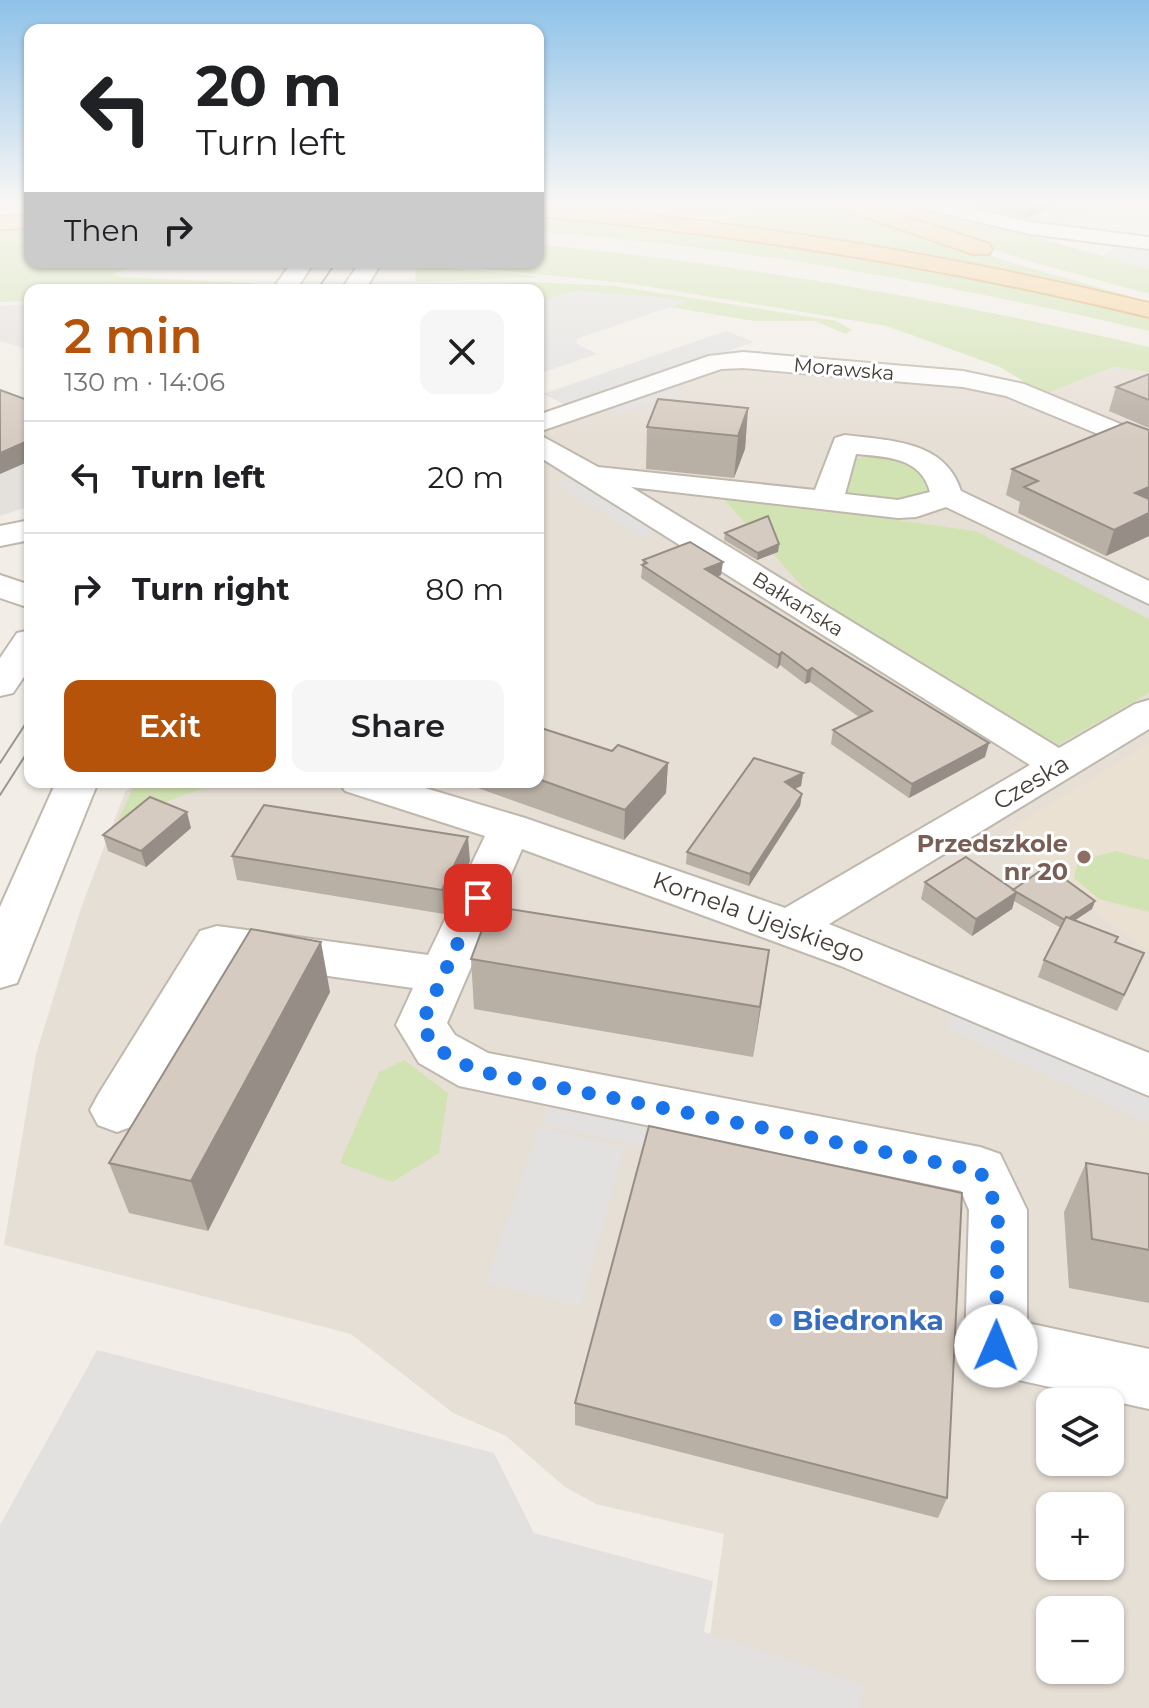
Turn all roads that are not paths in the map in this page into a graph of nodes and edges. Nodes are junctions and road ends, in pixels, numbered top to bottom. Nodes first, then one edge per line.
1 (1025, 283) edge
2 (1099, 283) edge
3 (1149, 297) edge
4 (1149, 310) edge
5 (544, 422) edge
6 (1149, 446) edge
7 (544, 447) edge
8 (587, 474) junction
9 (947, 496) junction
10 (827, 501) junction
11 (24, 531) edge
12 (0, 536) edge
13 (0, 585) edge
14 (1149, 594) edge
15 (24, 595) edge
16 (0, 625) edge
17 (24, 637) edge
18 (24, 649) edge
19 (0, 685) edge
20 (1149, 712) edge
21 (1058, 765) junction
22 (74, 788) edge
23 (380, 788) edge
24 (510, 828) junction
25 (791, 926) junction
26 (0, 970) edge
27 (443, 975) junction
28 (1149, 1075) edge
29 (117, 1110) dead end
30 (1149, 1379) edge

1 - 4 main road
2 - 3 main road
5 - 6 street, Morawska
7 - 8 street, Bałkańska
8 - 10 street
8 - 21 street, Bałkańska
9 - 10 street
9 - 10 street
9 - 14 street
11 - 12 street
13 - 15 street
16 - 17 street
18 - 19 street
20 - 21 street, Czeska
21 - 25 street, Czeska
22 - 26 street
23 - 24 street, Kornela Ujejskiego
24 - 25 street, Kornela Ujejskiego
24 - 27 street
25 - 28 street, Kornela Ujejskiego
27 - 29 street
27 - 30 street

